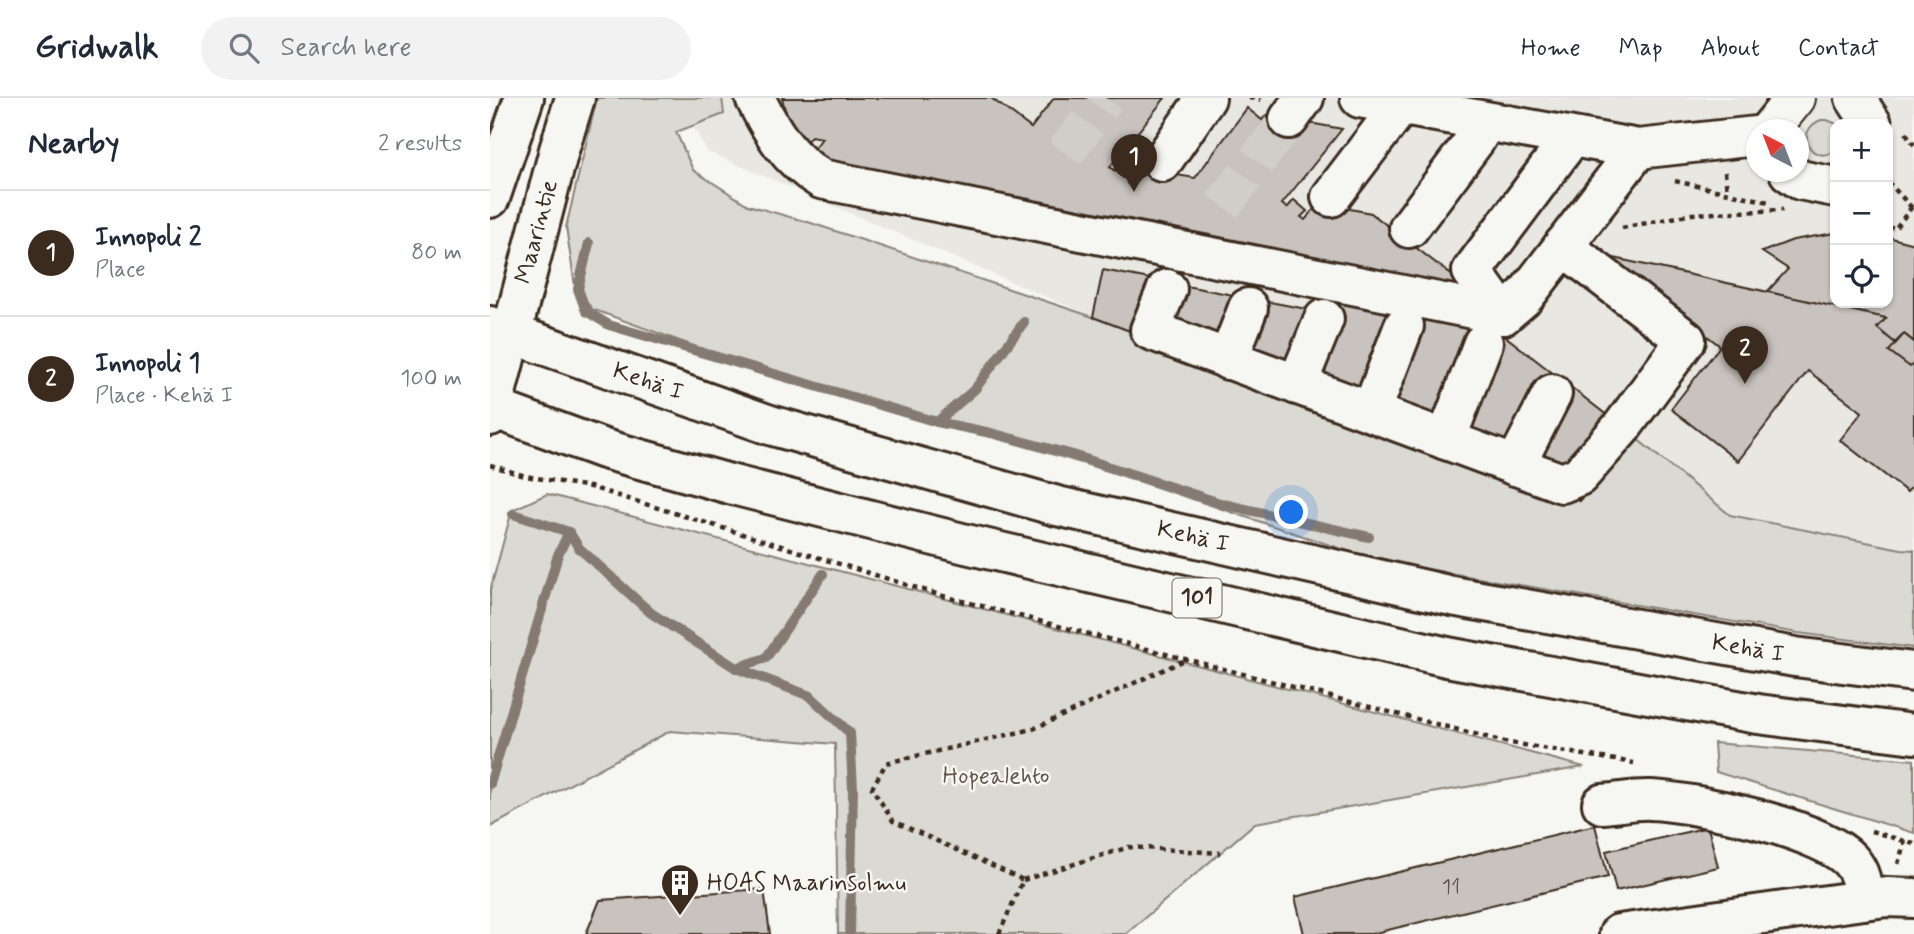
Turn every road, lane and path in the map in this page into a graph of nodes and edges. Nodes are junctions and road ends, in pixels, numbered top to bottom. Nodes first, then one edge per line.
1 (524, 98) edge
2 (576, 98) edge
3 (755, 98) edge
4 (1206, 98) edge
5 (1360, 98) edge
6 (1795, 98) edge
7 (1855, 98) edge
8 (1401, 105) junction
9 (1778, 119) edge
10 (1869, 119) edge
11 (1486, 122) junction
12 (1746, 137) edge
13 (1571, 138) junction
14 (1638, 149) junction
15 (1162, 162) dead end
16 (1809, 182) edge
17 (1830, 186) edge
18 (1893, 187) edge
19 (1331, 197) dead end
20 (490, 198) edge
21 (1913, 207) edge
22 (1792, 210) dead end
23 (1409, 228) dead end
24 (1893, 229) edge
25 (1572, 254) junction
26 (1167, 289) dead end
27 (1248, 308) dead end
28 (1324, 319) dead end
29 (1404, 326) dead end
30 (1493, 329) junction
31 (500, 330) edge
32 (1228, 360) junction
33 (1297, 385) junction
34 (1552, 394) dead end
35 (491, 410) edge
36 (1371, 412) junction
37 (1446, 440) junction
38 (490, 465) edge
39 (1515, 466) junction
40 (1187, 660) junction
41 (1914, 672) edge
42 (1914, 734) edge
43 (1642, 765) dead end
44 (1602, 804) dead end
45 (1220, 853) dead end
46 (1023, 880) junction
47 (1914, 898) edge
48 (1863, 900) junction
49 (999, 934) edge
50 (1622, 934) edge

1 - 20 main road
2 - 31 main road, Maarintie
3 - 30 main road
4 - 15 main road
5 - 8 main road
6 - 9 main road
7 - 10 main road
8 - 11 main road
8 - 19 main road
11 - 13 main road
11 - 23 main road
12 - 14 main road
13 - 14 main road
13 - 30 main road
14 - 25 main road
16 - 17 main road
18 - 21 path
21 - 24 path
22 - 25 path
25 - 30 main road
25 - 39 main road
26 - 32 main road
27 - 32 main road
28 - 33 main road
29 - 36 main road
30 - 37 main road
31 - 35 main road, Maarintie
31 - 41 main road, Kehä I / 101
32 - 33 main road
33 - 36 main road
34 - 39 main road
35 - 42 main road, 101
36 - 37 main road
37 - 39 main road
38 - 40 path
40 - 43 path
40 - 46 path
44 - 48 main road
45 - 46 path
46 - 49 path
47 - 48 main road
48 - 50 main road

